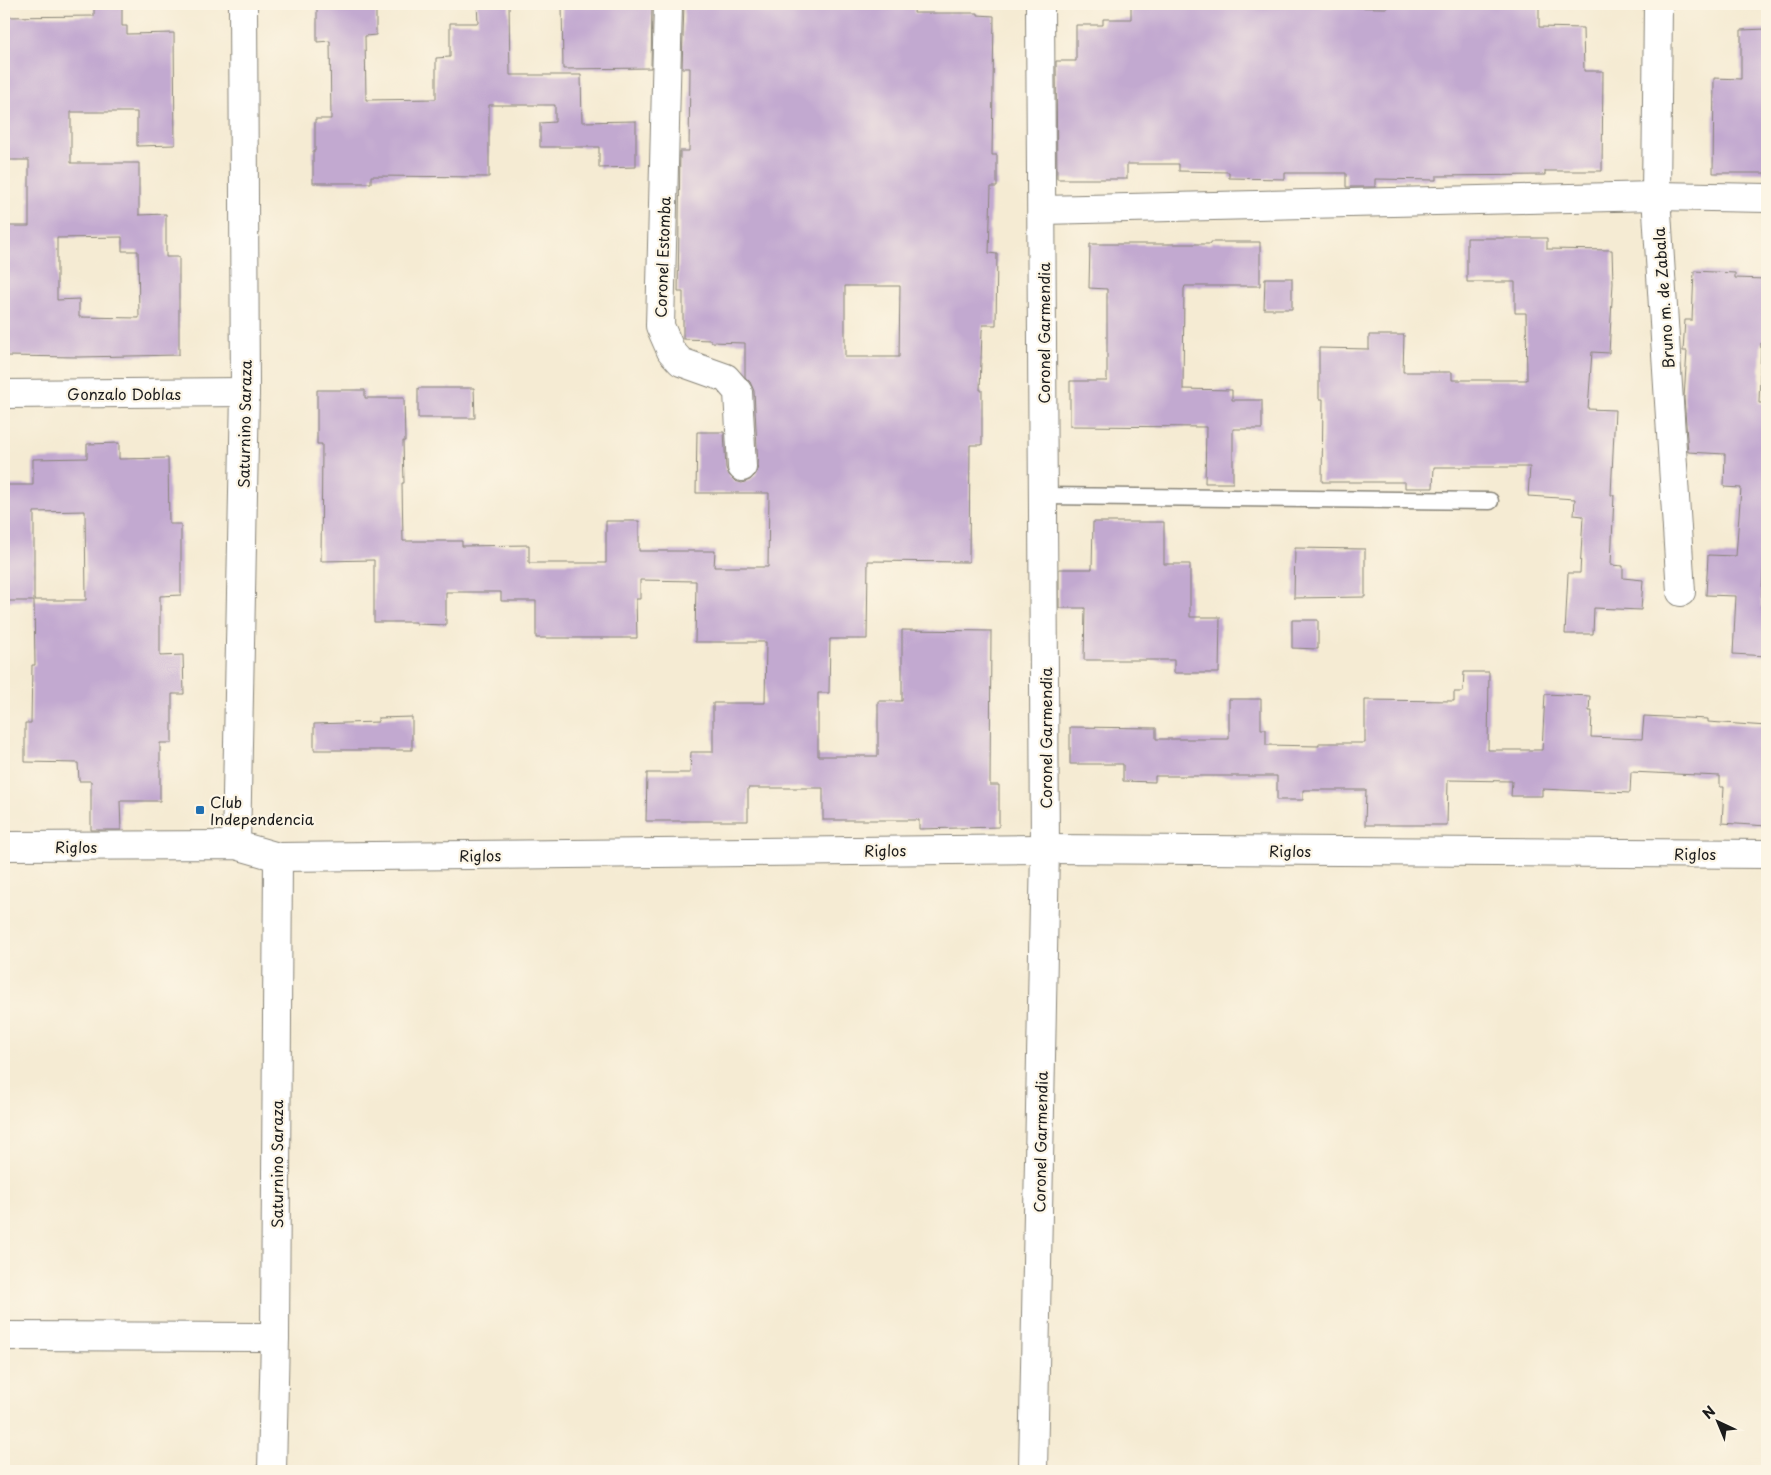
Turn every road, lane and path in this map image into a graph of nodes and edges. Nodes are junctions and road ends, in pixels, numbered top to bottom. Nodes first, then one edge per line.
1 (243, 4) edge
2 (668, 4) edge
3 (1040, 4) edge
4 (1658, 4) edge
5 (1656, 196) junction
6 (1767, 198) edge
7 (1042, 210) junction
8 (245, 392) junction
9 (4, 394) edge
10 (742, 468) dead end
11 (1044, 496) junction
12 (1490, 501) dead end
13 (1681, 592) dead end
14 (236, 845) junction
15 (4, 846) edge
16 (1046, 849) junction
17 (1767, 854) edge
18 (278, 857) junction
19 (4, 1336) edge
20 (275, 1337) junction
21 (272, 1471) edge
22 (1033, 1471) edge

1 - 8 street, Saturnino Saraza
2 - 10 street, Coronel Estomba
3 - 7 street, Coronel Garmendia
4 - 5 street, Bruno m. de Zabala
5 - 6 street
5 - 7 street
5 - 13 street, Bruno m. de Zabala
7 - 11 street, Coronel Garmendia
8 - 9 street, Gonzalo Doblas
8 - 14 street, Saturnino Saraza
11 - 12 lane
11 - 16 street, Coronel Garmendia
14 - 15 street, Riglos
14 - 18 street, Riglos
16 - 17 street, Riglos
16 - 18 street, Riglos
16 - 22 street, Coronel Garmendia
18 - 20 street, Saturnino Saraza
19 - 20 street
20 - 21 street, Saturnino Saraza

